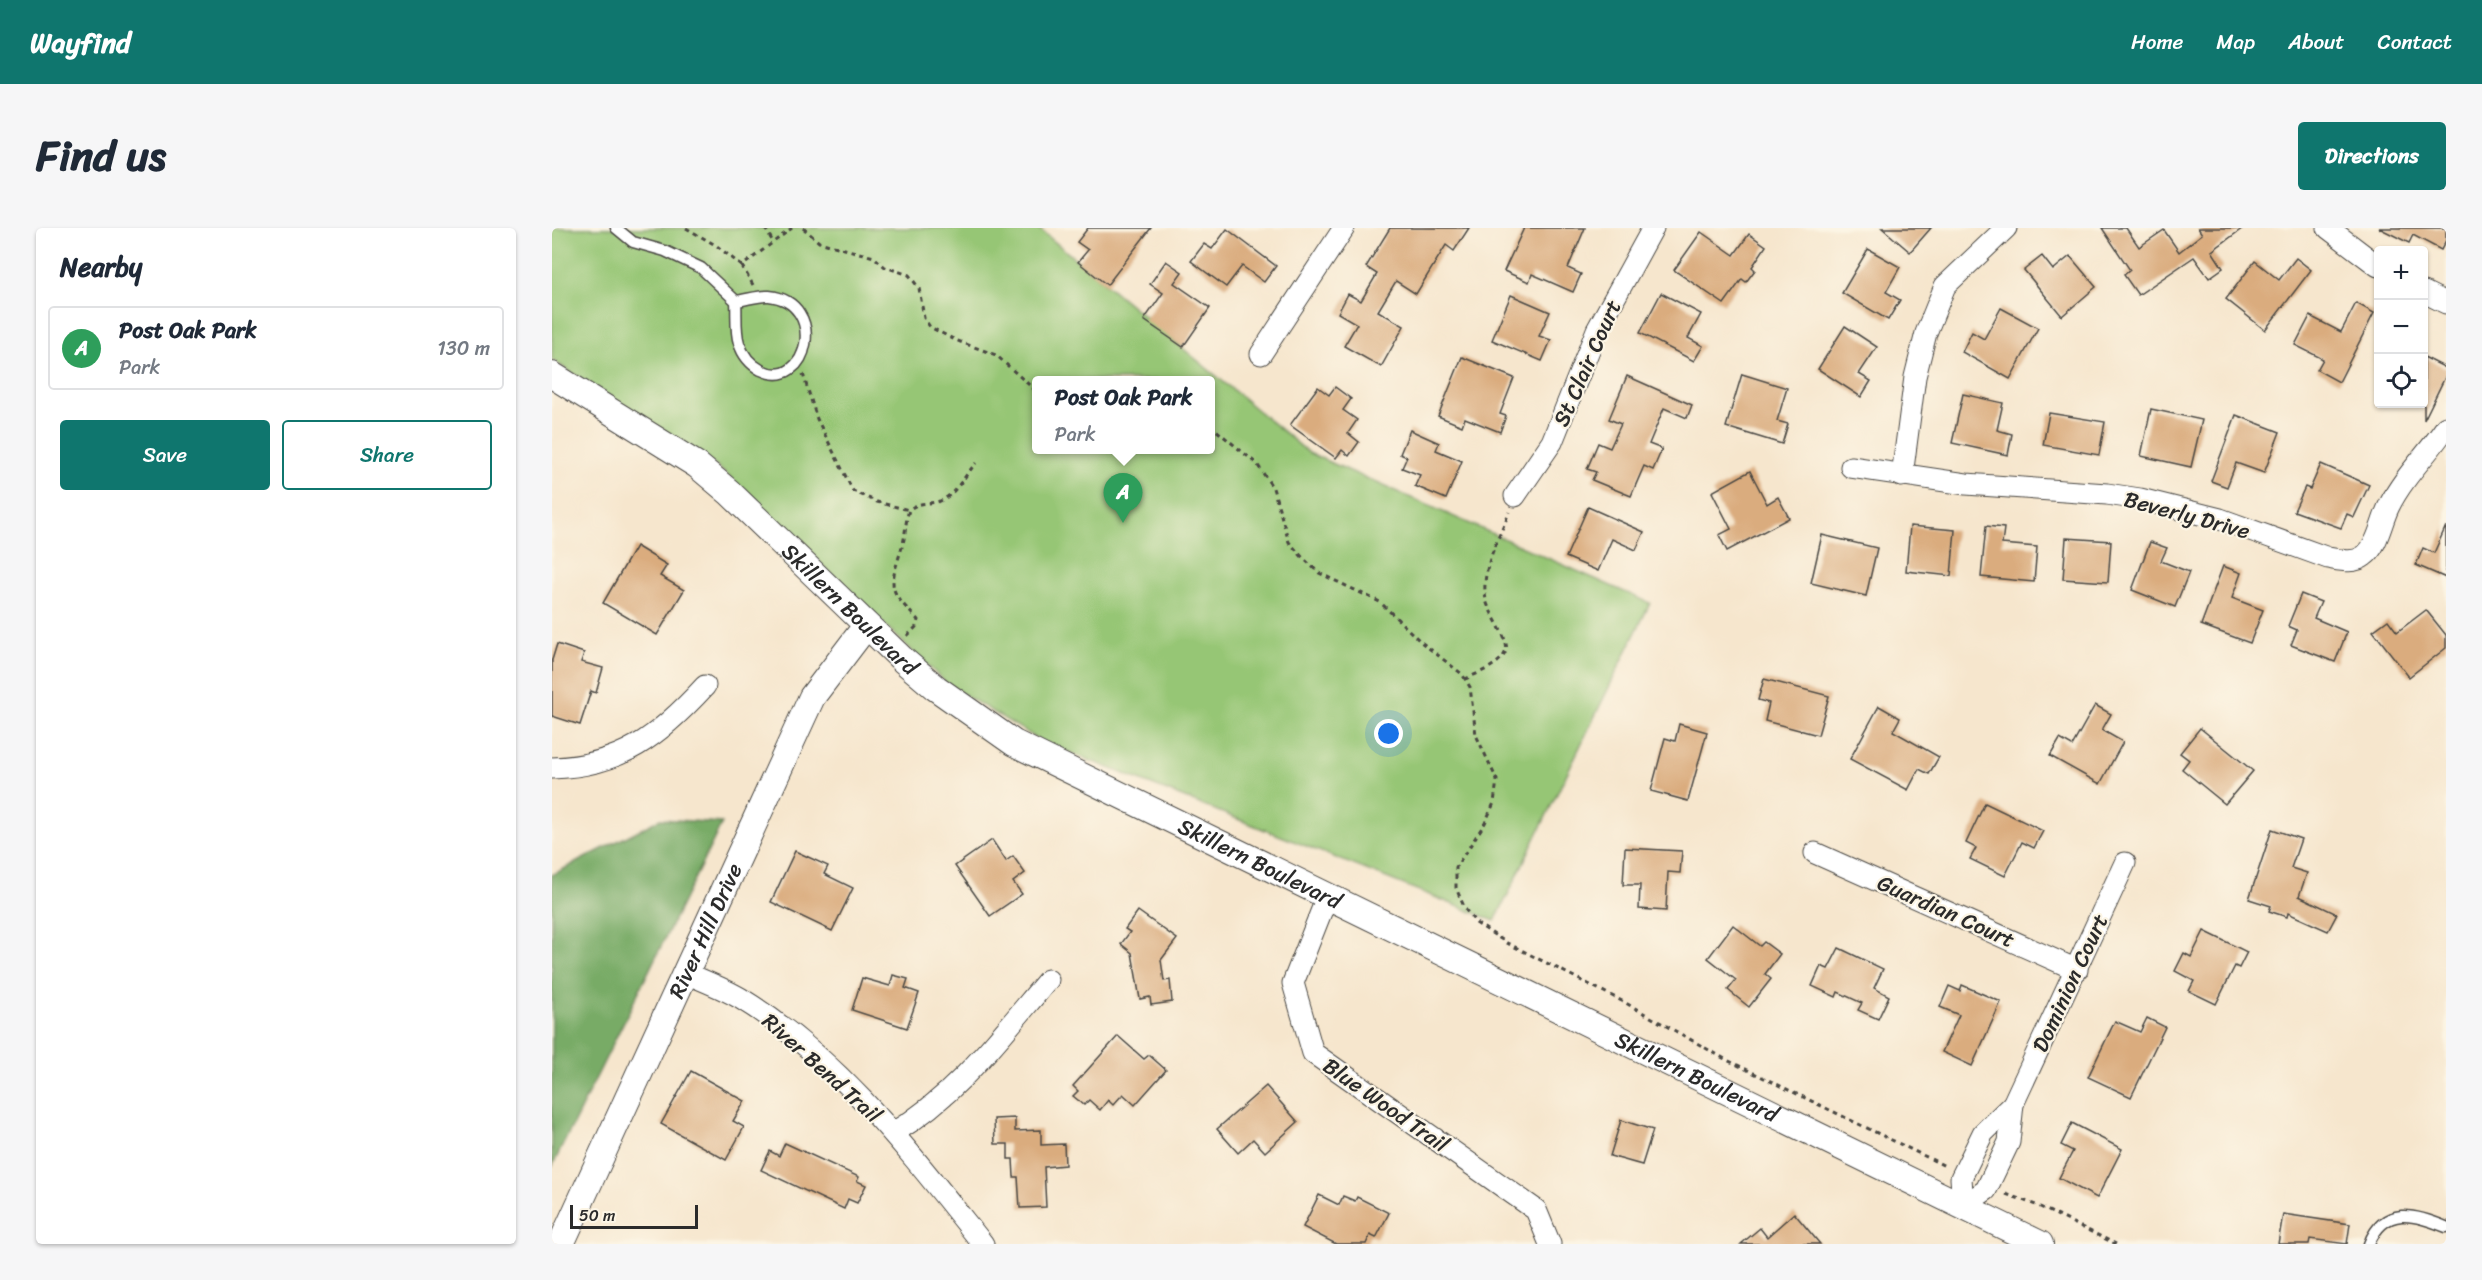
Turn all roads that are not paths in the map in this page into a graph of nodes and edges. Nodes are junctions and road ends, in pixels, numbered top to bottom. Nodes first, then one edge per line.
1 (616, 228) edge
2 (1344, 228) edge
3 (1653, 228) edge
4 (2006, 228) edge
5 (2328, 228) edge
6 (2374, 262) edge
7 (2428, 294) edge
8 (736, 301) junction
9 (2446, 303) edge
10 (1261, 354) dead end
11 (552, 375) edge
12 (2446, 427) edge
13 (1851, 467) dead end
14 (1902, 476) junction
15 (1515, 496) road end
16 (866, 626) junction
17 (705, 686) dead end
18 (552, 768) edge
19 (1815, 853) dead end
20 (2125, 863) dead end
21 (1327, 897) junction
22 (2077, 970) junction
23 (686, 973) junction
24 (1048, 980) dead end
25 (2013, 1104) junction
26 (893, 1133) junction
27 (1963, 1206) junction
28 (2446, 1227) edge
29 (561, 1244) edge
30 (984, 1244) edge
31 (1550, 1244) edge
32 (2040, 1244) edge
33 (2369, 1244) edge

1 - 8 lane
2 - 10 street
3 - 15 street, St Clair Court
4 - 14 street
5 - 6 street
7 - 9 street
8 - 8 lane
11 - 16 street, Skillern Boulevard
12 - 14 street, Beverly Drive
13 - 14 street, Beverly Drive
16 - 21 street, Skillern Boulevard
16 - 23 street, River Hill Drive
17 - 18 street
19 - 22 street, Guardian Court
20 - 22 street, Dominion Court
21 - 27 street, Skillern Boulevard
21 - 31 street, Blue Wood Trail
22 - 25 street, Dominion Court
23 - 26 street, River Bend Trail
23 - 29 street, River Hill Drive
24 - 26 street
25 - 27 street, Dominion Court
25 - 27 street, Dominion Court
26 - 30 street, River Bend Trail
27 - 32 street, Skillern Boulevard
28 - 33 lane

